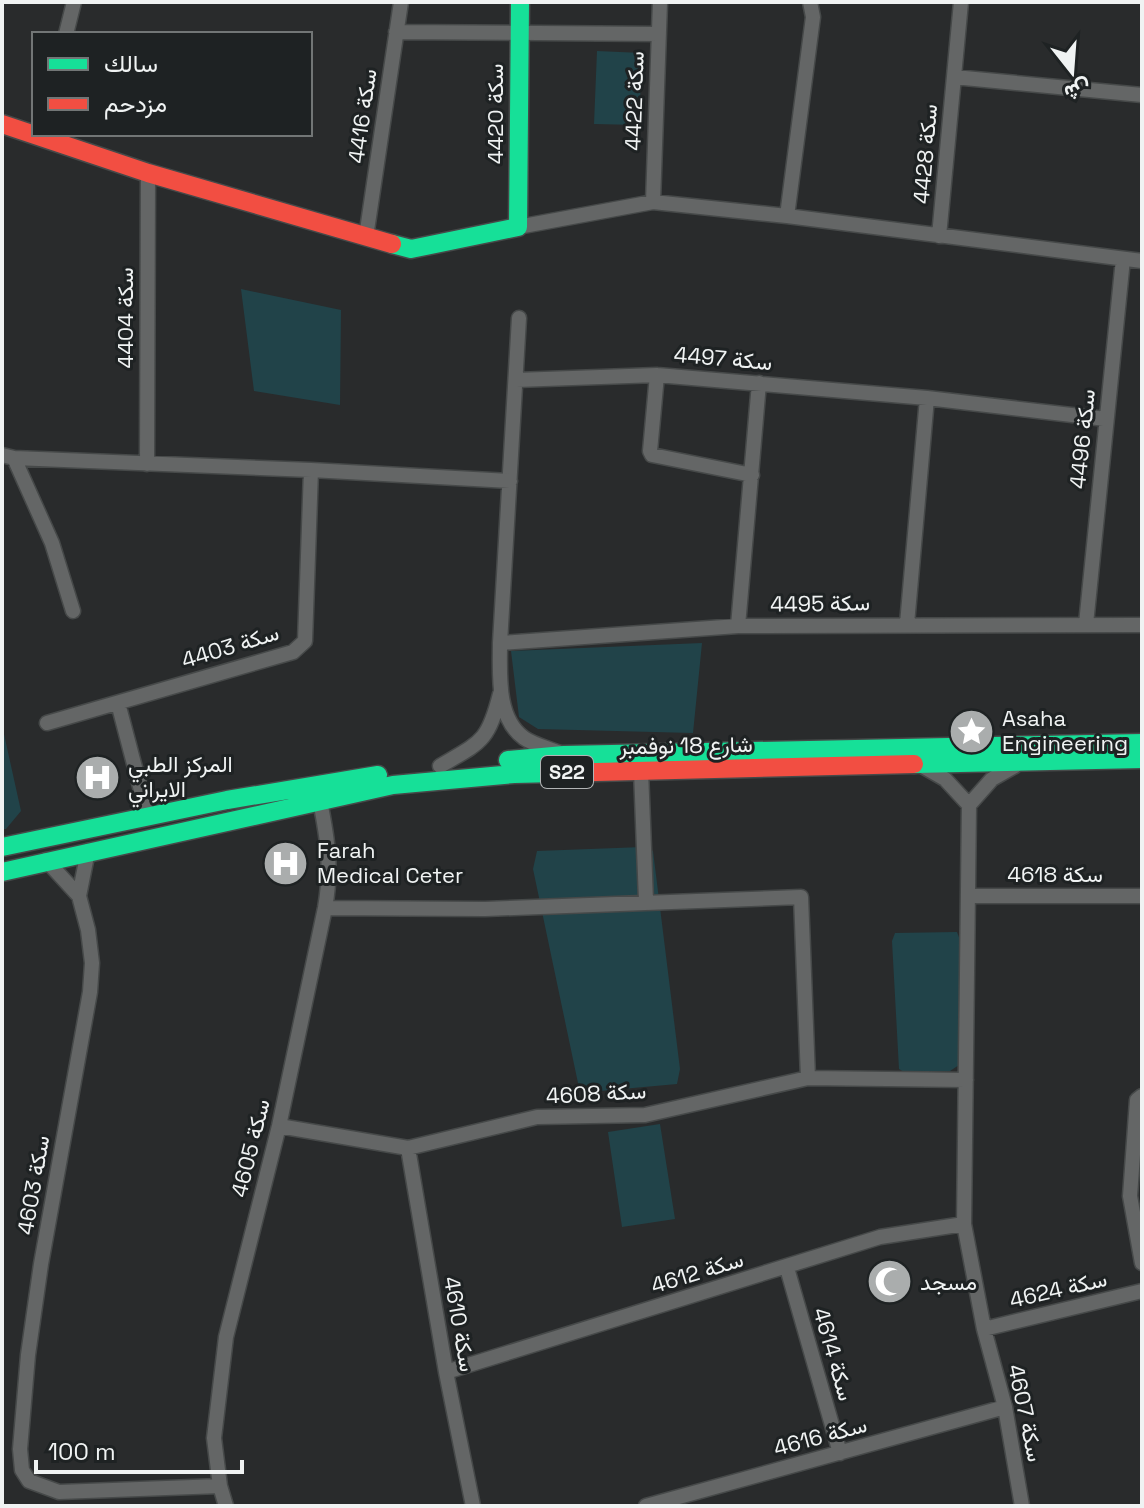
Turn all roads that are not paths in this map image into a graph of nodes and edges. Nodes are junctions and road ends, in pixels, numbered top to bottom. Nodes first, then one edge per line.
1 (74, 2) edge
2 (401, 2) edge
3 (520, 2) edge
4 (660, 2) edge
5 (810, 2) edge
6 (961, 2) edge
7 (66, 32) edge
8 (396, 32) junction
9 (519, 33) junction
10 (659, 34) junction
11 (954, 77) junction
12 (1142, 95) edge
13 (2, 124) edge
14 (32, 132) edge
15 (45, 136) edge
16 (148, 173) junction
17 (653, 202) junction
18 (787, 216) junction
19 (518, 227) junction
20 (939, 236) junction
21 (366, 237) junction
22 (1123, 259) junction
23 (1142, 261) edge
24 (519, 318) dead end
25 (657, 375) junction
26 (516, 380) junction
27 (759, 383) junction
28 (927, 398) junction
29 (1106, 419) junction
30 (8, 457) edge
31 (147, 464) junction
32 (311, 470) junction
33 (752, 475) junction
34 (510, 481) junction
35 (73, 611) dead end
36 (907, 624) junction
37 (1086, 624) junction
38 (1142, 625) edge
39 (738, 626) junction
40 (500, 643) junction
41 (501, 689) junction
42 (118, 703) junction
43 (47, 723) dead end
44 (1142, 743) edge
45 (564, 755) junction
46 (1142, 759) edge
47 (1023, 763) junction
48 (914, 764) junction
49 (440, 766) junction
50 (641, 771) junction
51 (320, 801) junction
52 (969, 805) junction
53 (148, 817) junction
54 (2, 847) edge
55 (88, 851) junction
56 (46, 860) junction
57 (2, 872) edge
58 (79, 896) junction
59 (968, 896) junction
60 (1142, 896) edge
61 (646, 901) junction
62 (325, 908) junction
63 (808, 1078) junction
64 (966, 1080) junction
65 (1142, 1096) edge
66 (279, 1126) junction
67 (408, 1148) junction
68 (964, 1224) junction
69 (1142, 1263) edge
70 (787, 1268) junction
71 (1142, 1291) edge
72 (984, 1329) junction
73 (446, 1372) junction
74 (1005, 1407) junction
75 (840, 1453) junction
76 (220, 1486) junction
77 (226, 1506) edge
78 (473, 1506) edge
79 (646, 1506) edge
80 (1022, 1506) edge

1 - 7 street
2 - 8 street, سكة 4416
3 - 9 main road, سكة 4420
4 - 10 street, سكة 4422
5 - 18 street
6 - 11 street, سكة 4428
8 - 9 street
8 - 21 street, سكة 4416
9 - 10 street
9 - 19 main road, سكة 4420
10 - 17 street, سكة 4422
11 - 12 street, سكة 4428
11 - 20 street, سكة 4428
13 - 14 main road
15 - 16 main road
16 - 21 main road
16 - 31 street, سكة 4404
17 - 18 street
17 - 19 street
18 - 20 street
19 - 21 main road
20 - 22 street
22 - 23 street
22 - 29 street, سكة 4496
24 - 26 street
25 - 26 street, سكة 4497
25 - 27 street, سكة 4497
25 - 33 street
26 - 34 street
27 - 28 street, سكة 4497
27 - 33 street
28 - 29 street, سكة 4497
28 - 36 street
29 - 37 street, سكة 4496
30 - 31 street
30 - 35 street
31 - 32 street
32 - 34 street
32 - 42 street, سكة 4403
33 - 39 street
34 - 40 street
36 - 37 street, سكة 4495
36 - 39 street, سكة 4495
37 - 38 street, سكة 4495
39 - 40 street, سكة 4495
40 - 41 street
41 - 45 street
41 - 49 street
42 - 43 street, سكة 4403
42 - 53 street
44 - 45 main road, شارع 18 نوفمبر / S22
45 - 49 main road, شارع 18 نوفمبر / S22
46 - 47 main road, شارع 18 نوفمبر / S22
47 - 48 main road, شارع 18 نوفمبر / S22
47 - 52 street
48 - 50 main road, شارع 18 نوفمبر / S22
48 - 52 street
49 - 53 main road, شارع 18 نوفمبر / S22
50 - 51 main road, شارع 18 نوفمبر / S22
50 - 61 street
51 - 55 main road, شارع 18 نوفمبر / S22
51 - 62 street, سكة 4605
52 - 59 street
53 - 54 main road, شارع 18 نوفمبر / S22
55 - 56 main road, شارع 18 نوفمبر / S22
55 - 58 street, سكة 4603
56 - 57 main road, شارع 18 نوفمبر / S22
56 - 58 street
58 - 76 street, سكة 4603
59 - 60 street, سكة 4618
59 - 64 street
61 - 62 street
61 - 63 street
62 - 66 street, سكة 4605
63 - 64 street, سكة 4608
63 - 67 street, سكة 4608
64 - 68 street
65 - 69 street
66 - 67 street, سكة 4608
66 - 76 street, سكة 4605
67 - 73 street, سكة 4610
68 - 70 street, سكة 4612
68 - 72 street
70 - 73 street, سكة 4612
70 - 75 street, سكة 4614
71 - 72 street, سكة 4624
72 - 74 street, سكة 4607
73 - 78 street, سكة 4610
74 - 75 street, سكة 4616
74 - 80 street, سكة 4607
75 - 79 street, سكة 4616
76 - 77 street, سكة 4605

